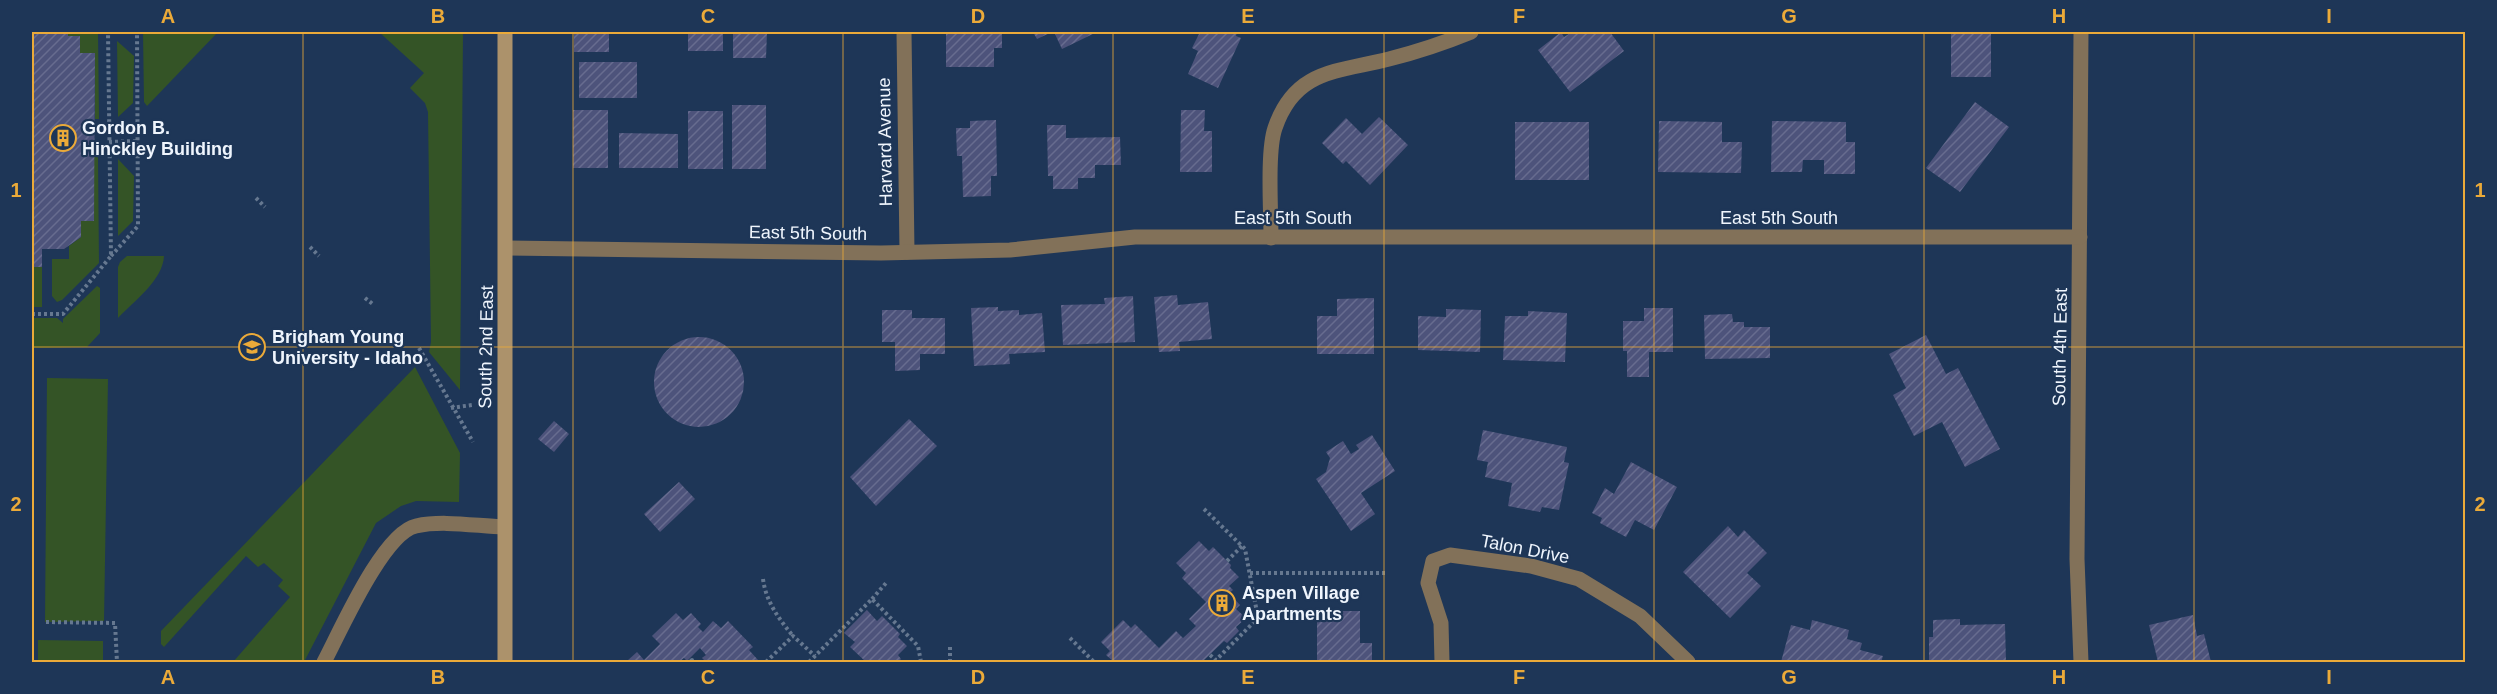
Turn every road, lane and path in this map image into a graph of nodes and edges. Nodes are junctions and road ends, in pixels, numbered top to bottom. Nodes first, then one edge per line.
1 (108, 32) edge
2 (137, 32) edge
3 (505, 32) edge
4 (904, 32) edge
5 (1471, 32) edge
6 (2081, 32) edge
7 (110, 141) junction
8 (137, 141) junction
9 (202, 148) dead end
10 (211, 157) dead end
11 (256, 198) dead end
12 (265, 207) dead end
13 (2080, 237) junction
14 (1271, 238) junction
15 (309, 247) dead end
16 (506, 248) junction
17 (907, 252) junction
18 (111, 256) junction
19 (319, 256) dead end
20 (365, 298) dead end
21 (374, 305) dead end
22 (32, 314) edge
23 (420, 348) dead end
24 (472, 405) dead end
25 (452, 408) junction
26 (473, 442) dead end
27 (1204, 509) dead end
28 (504, 527) junction
29 (1242, 546) junction
30 (1227, 561) dead end
31 (1250, 573) junction
32 (1388, 573) dead end
33 (763, 579) dead end
34 (886, 583) dead end
35 (872, 599) junction
36 (46, 622) dead end
37 (793, 636) junction
38 (1070, 638) dead end
39 (950, 644) dead end
40 (1210, 654) dead end
41 (815, 656) junction
42 (1215, 661) edge
43 (117, 663) edge
44 (324, 663) edge
45 (505, 663) edge
46 (766, 663) edge
47 (808, 663) edge
48 (921, 663) edge
49 (950, 663) edge
50 (1094, 663) edge
51 (1442, 663) edge
52 (1688, 663) edge
53 (2081, 663) edge

1 - 7 path
2 - 8 path
3 - 16 main road, South 2nd East
4 - 17 street, Harvard Avenue
5 - 14 street
6 - 13 street, South 4th East
7 - 8 path
7 - 18 path
8 - 18 path
9 - 10 path
11 - 12 path
13 - 14 street, East 5th South
13 - 53 street, South 4th East
14 - 17 street, East 5th South
15 - 19 path
16 - 17 street, East 5th South
16 - 28 main road, South 2nd East
18 - 22 path
20 - 21 path
23 - 25 path
24 - 25 path
25 - 26 path
27 - 29 path
28 - 44 street
28 - 45 main road, South 2nd East
29 - 30 path
29 - 31 path
31 - 32 path
31 - 42 path
33 - 37 path
34 - 35 path
35 - 41 path
35 - 48 path
36 - 43 path
37 - 41 path
37 - 46 path
38 - 50 path
39 - 49 path
40 - 42 path
41 - 47 path
51 - 52 street, Talon Drive

